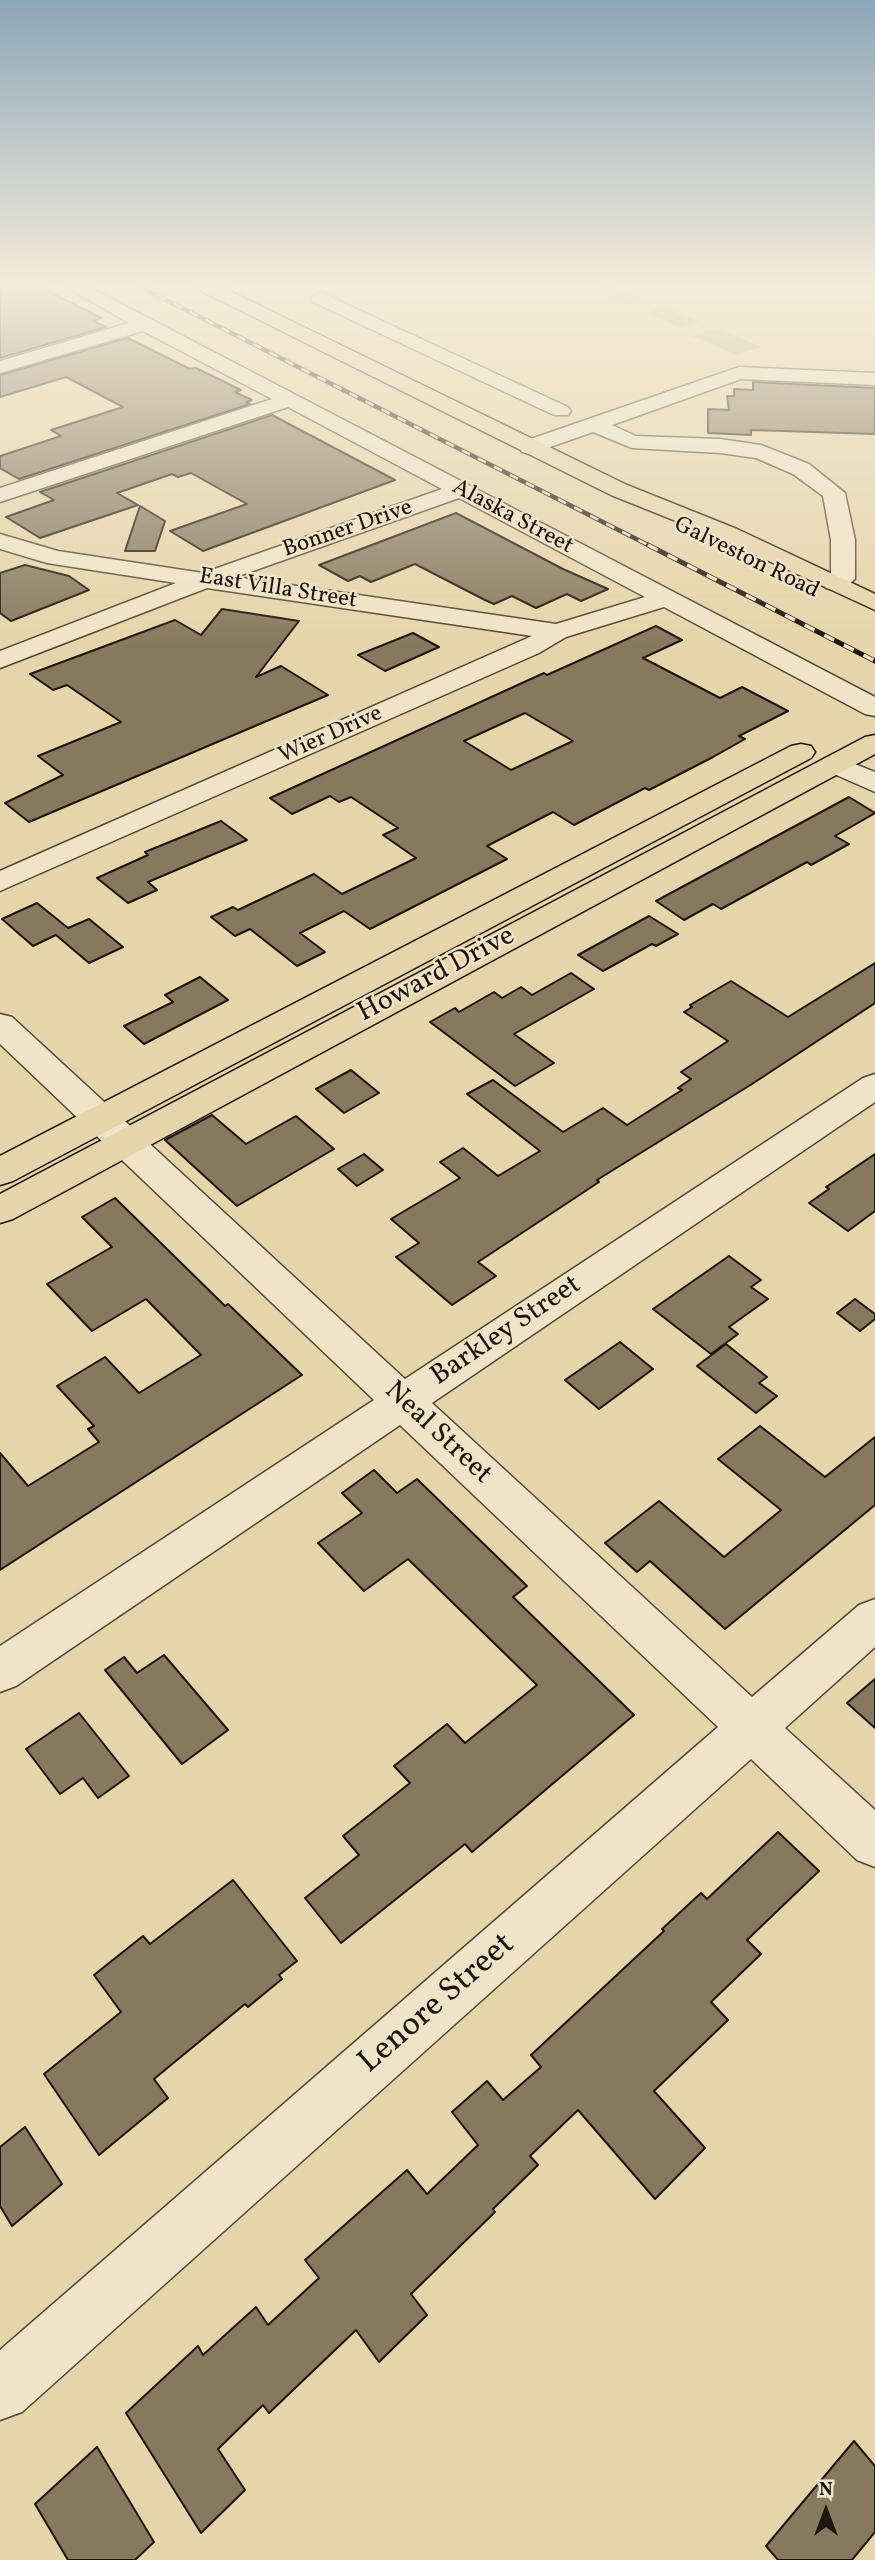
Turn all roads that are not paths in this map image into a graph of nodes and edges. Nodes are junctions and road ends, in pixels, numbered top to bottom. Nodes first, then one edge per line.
1 (270, 406) edge
2 (302, 406) edge
3 (448, 406) edge
4 (551, 406) edge
5 (646, 406) edge
6 (561, 411) dead end
7 (595, 425) junction
8 (530, 447) junction
9 (460, 490) junction
10 (0, 495) edge
11 (0, 541) edge
12 (747, 551) junction
13 (208, 579) junction
14 (835, 583) junction
15 (664, 599) junction
16 (875, 603) edge
17 (875, 623) edge
18 (557, 632) junction
19 (0, 660) edge
20 (875, 708) edge
21 (875, 718) edge
22 (875, 743) edge
23 (835, 764) junction
24 (875, 783) edge
25 (0, 882) edge
26 (464, 945) junction
27 (0, 1025) edge
28 (875, 1086) edge
29 (113, 1132) junction
30 (0, 1172) edge
31 (0, 1210) edge
32 (403, 1402) junction
33 (875, 1619) edge
34 (0, 1671) edge
35 (753, 1729) junction
36 (875, 1843) edge
37 (0, 2390) edge

1 - 10 street
2 - 9 street, Alaska Street
3 - 8 main road, Galveston Road
4 - 6 street
5 - 7 street
7 - 8 street
7 - 14 street
8 - 12 main road, Galveston Road
9 - 13 street, Bonner Drive
9 - 15 street, Alaska Street
11 - 13 street, East Villa Street
12 - 14 main road, Galveston Road
12 - 17 main road, Galveston Road
13 - 18 street, East Villa Street
13 - 19 street, Bonner Drive
14 - 16 main road, Galveston Road
15 - 18 street, Wier Drive
15 - 20 street, Alaska Street
18 - 25 street, Wier Drive
21 - 26 main road, Howard Drive
22 - 23 main road, Howard Drive
23 - 24 street
23 - 26 main road, Howard Drive
26 - 29 main road, Howard Drive
27 - 29 street, Neal Street
28 - 32 street, Barkley Street
29 - 30 main road, Howard Drive
29 - 31 main road, Howard Drive
29 - 32 street, Neal Street
32 - 34 street, Barkley Street
32 - 35 street, Neal Street
33 - 35 street, Lenore Street
35 - 36 street, Neal Street
35 - 37 street, Lenore Street

